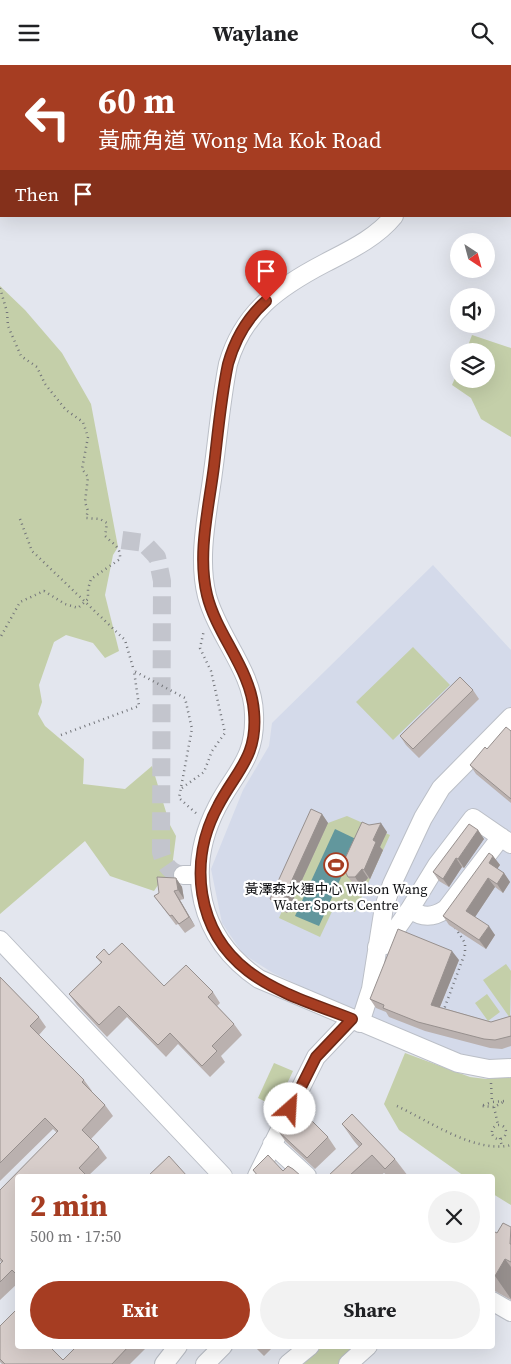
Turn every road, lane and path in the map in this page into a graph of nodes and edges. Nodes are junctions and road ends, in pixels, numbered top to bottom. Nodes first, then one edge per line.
1 (393, 217) edge
2 (0, 288) edge
3 (20, 519) dead end
4 (84, 602) junction
5 (210, 604) junction
6 (0, 638) edge
7 (134, 671) junction
8 (511, 717) edge
9 (61, 735) dead end
10 (181, 789) junction
11 (209, 825) junction
12 (506, 840) edge
13 (410, 909) junction
14 (438, 914) junction
15 (0, 940) edge
16 (377, 947) junction
17 (441, 1015) edge
18 (356, 1021) junction
19 (511, 1068) edge
20 (492, 1095) dead end
21 (492, 1102) junction
22 (398, 1106) dead end
23 (494, 1107) junction
24 (498, 1126) junction
25 (500, 1138) junction
26 (272, 1144) junction
27 (511, 1145) edge
28 (502, 1147) junction
29 (221, 1174) edge
30 (258, 1174) edge
31 (305, 1174) edge
32 (495, 1303) edge
33 (511, 1312) edge
34 (176, 1349) edge
35 (220, 1349) edge
36 (306, 1349) edge
37 (365, 1349) edge
38 (164, 1364) edge
39 (206, 1364) edge
40 (288, 1364) edge
41 (348, 1364) edge

1 - 5 street
2 - 4 path
3 - 4 path
4 - 6 path
4 - 7 path
5 - 10 path
5 - 11 street
7 - 9 path
7 - 10 path
8 - 16 street
10 - 11 path
11 - 18 street
12 - 13 street
12 - 14 street
13 - 14 street
13 - 16 street
14 - 17 path
15 - 29 street
16 - 18 street
18 - 19 street
18 - 26 street
20 - 21 path
21 - 23 path
21 - 23 path
22 - 28 path
23 - 24 path
24 - 25 path
24 - 25 path
25 - 28 path
26 - 30 street
26 - 31 street
27 - 28 path
32 - 33 street
34 - 38 street
35 - 39 street
36 - 40 street
37 - 41 street

